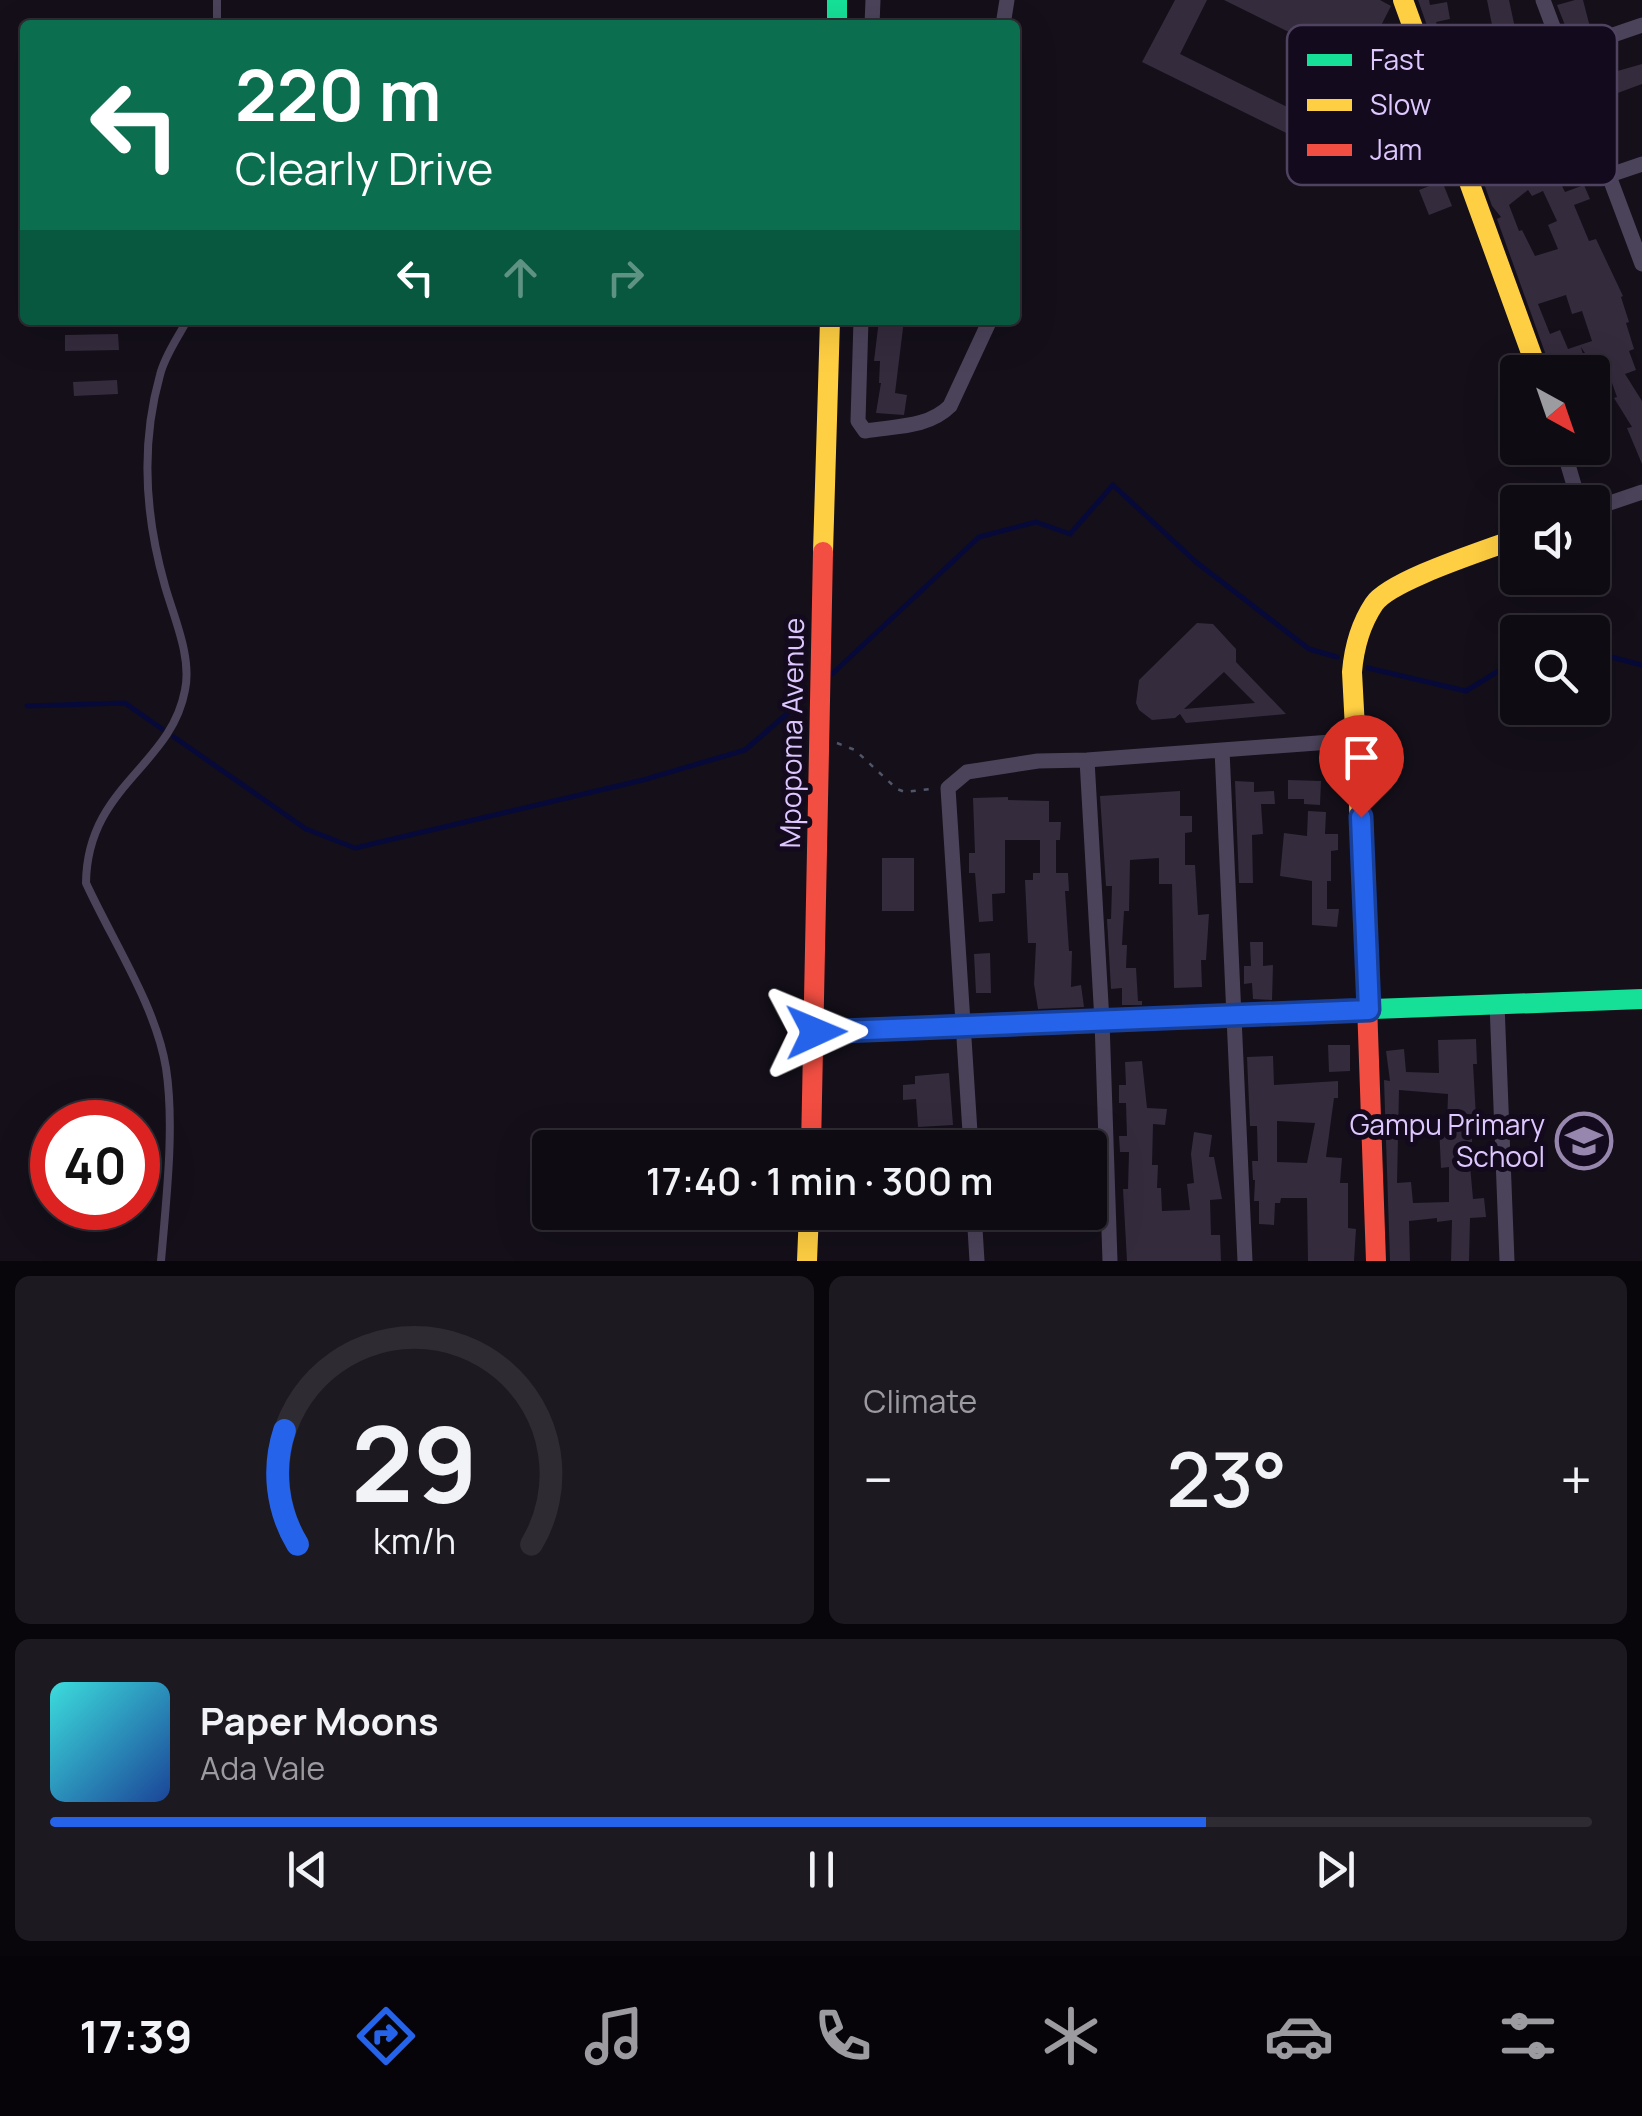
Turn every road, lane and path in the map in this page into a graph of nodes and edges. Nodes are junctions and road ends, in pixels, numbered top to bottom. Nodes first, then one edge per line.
1 (1403, 0) edge
2 (1542, 0) edge
3 (1412, 25) edge
4 (1551, 25) edge
5 (1642, 25) edge
6 (1617, 34) edge
7 (1642, 164) edge
8 (1617, 172) edge
9 (1470, 185) edge
10 (1614, 185) edge
11 (1642, 264) edge
12 (184, 325) edge
13 (830, 325) edge
14 (862, 325) edge
15 (988, 325) edge
16 (1532, 355) edge
17 (1642, 492) edge
18 (1610, 503) edge
19 (1500, 545) edge
20 (818, 736) junction
21 (1358, 740) junction
22 (1222, 750) junction
23 (1088, 760) junction
24 (948, 788) junction
25 (1642, 999) edge
26 (1497, 1004) junction
27 (1369, 1010) junction
28 (1236, 1017) junction
29 (1102, 1021) junction
30 (964, 1028) junction
31 (816, 1032) junction
32 (812, 1130) edge
33 (970, 1130) edge
34 (808, 1230) edge
35 (975, 1230) edge
36 (161, 1261) edge
37 (807, 1261) edge
38 (977, 1261) edge
39 (1110, 1261) edge
40 (1244, 1261) edge
41 (1376, 1261) edge
42 (1507, 1261) edge

1 - 3 street
2 - 4 street
5 - 6 street
7 - 8 street
9 - 16 street
10 - 11 street
12 - 36 lane
13 - 20 street, Mpopoma Avenue
14 - 15 street
17 - 18 street
19 - 21 street
20 - 24 path
20 - 31 street, Mpopoma Avenue
21 - 22 street
21 - 27 street
22 - 23 street
22 - 28 street
23 - 24 street
23 - 29 street
24 - 30 street
25 - 26 street
26 - 27 street
26 - 42 street
27 - 28 street
27 - 41 street
28 - 29 street
28 - 40 street
29 - 30 street
29 - 39 street
30 - 31 street
30 - 33 street
31 - 32 street, Mpopoma Avenue
34 - 37 street
35 - 38 street

